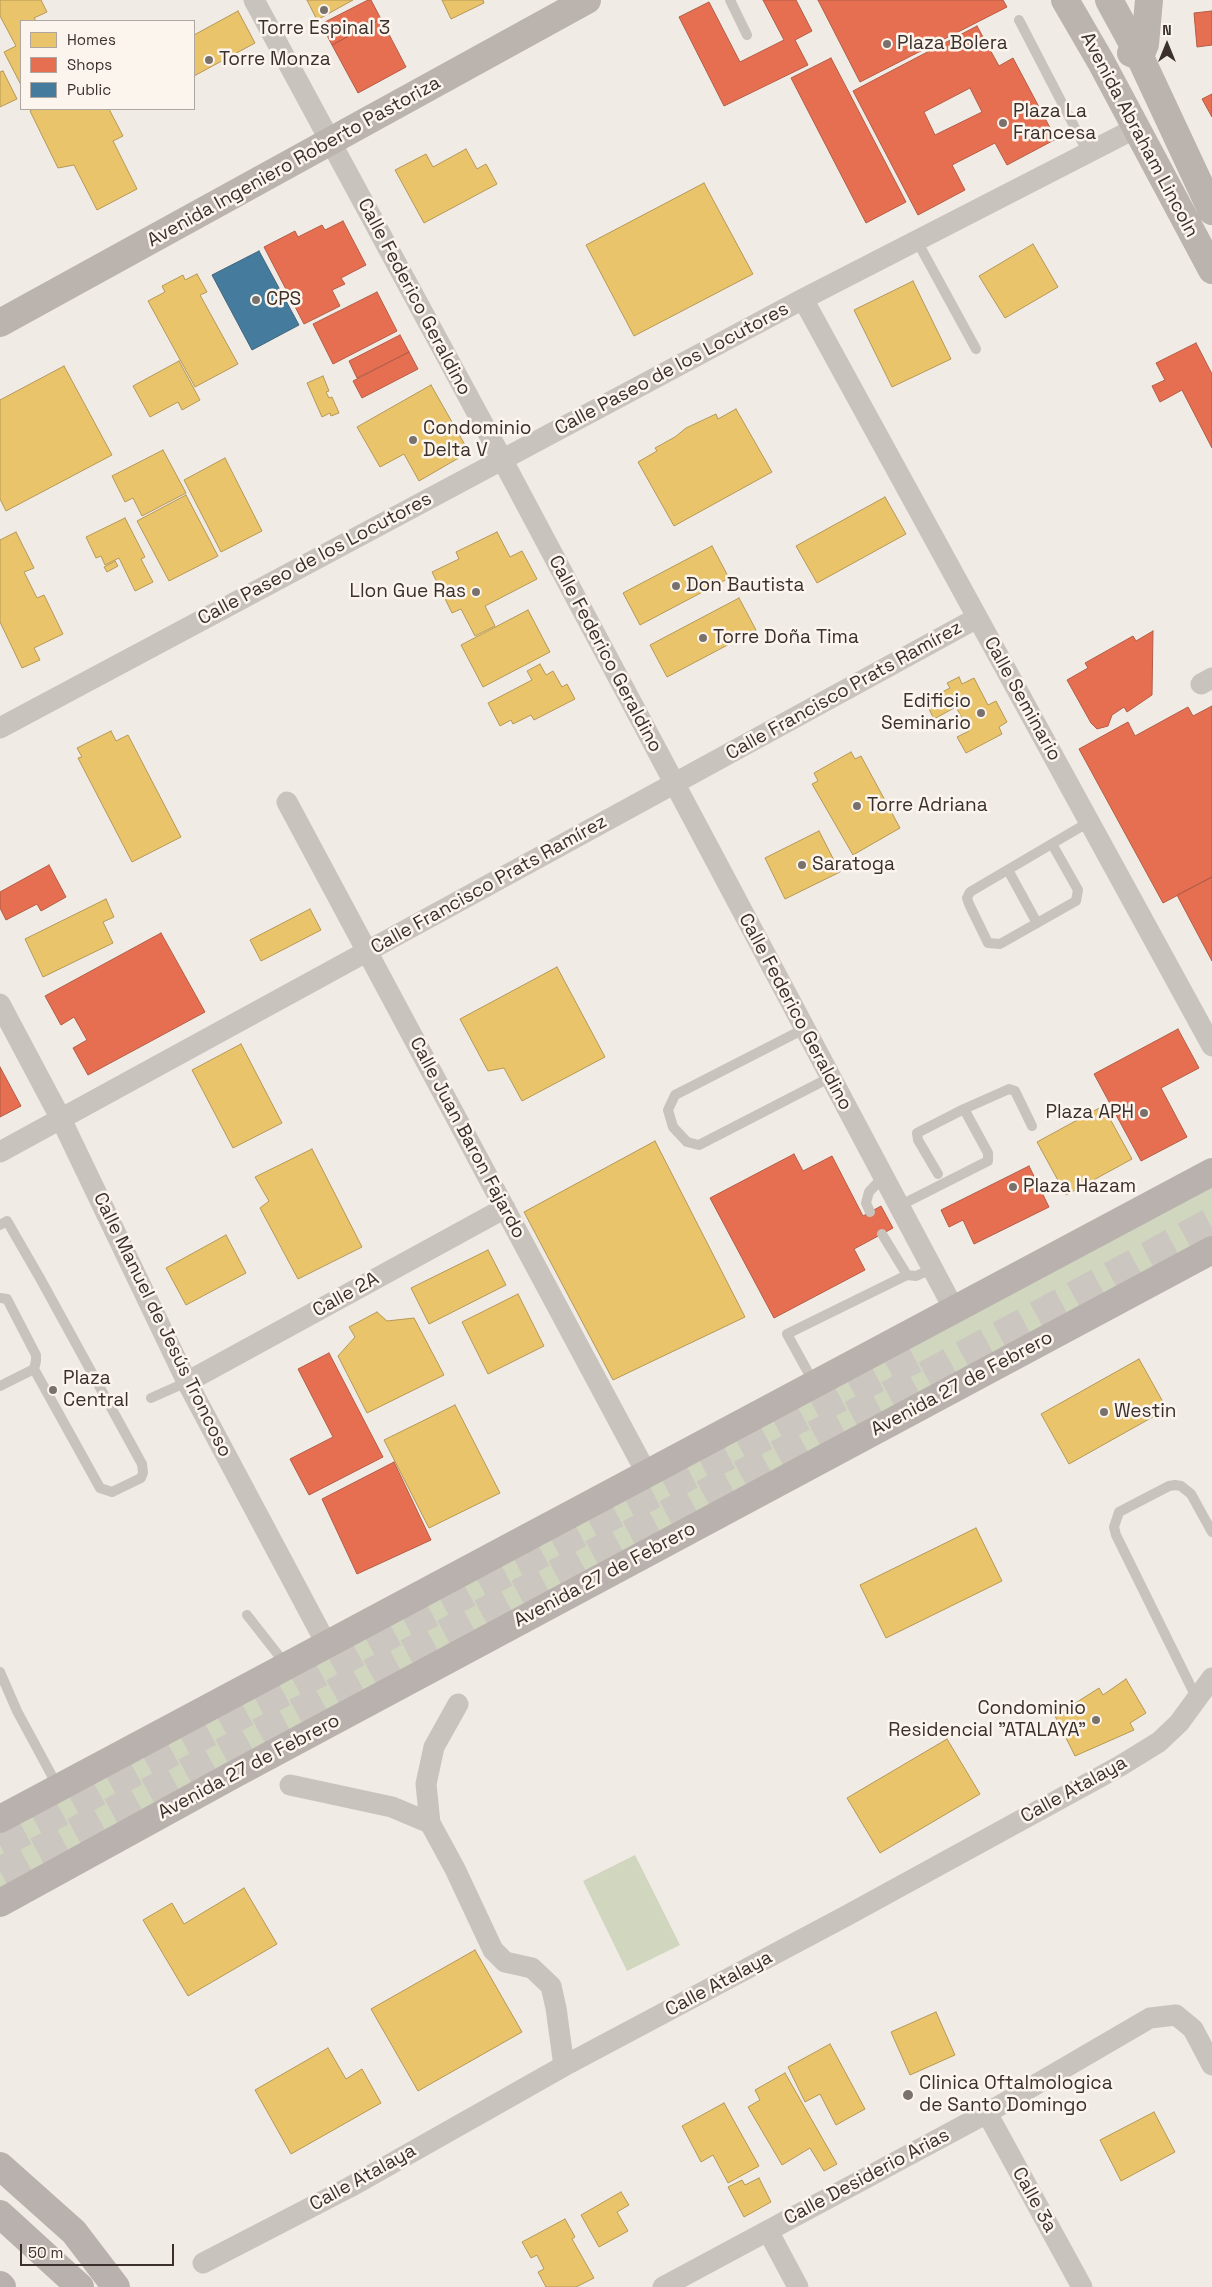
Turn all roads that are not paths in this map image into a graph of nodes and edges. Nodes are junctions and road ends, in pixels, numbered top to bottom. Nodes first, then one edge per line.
1 (254, 0) edge
2 (730, 0) edge
3 (1065, 0) edge
4 (1071, 0) edge
5 (1109, 0) edge
6 (1149, 0) edge
7 (580, 2) edge
8 (1019, 20) dead end
9 (747, 35) dead end
10 (1140, 57) junction
11 (1136, 128) junction
12 (330, 142) junction
13 (1088, 153) junction
14 (1212, 210) edge
15 (917, 241) junction
16 (1212, 270) edge
17 (803, 300) junction
18 (0, 323) edge
19 (976, 349) dead end
20 (502, 460) junction
21 (978, 618) junction
22 (0, 728) edge
23 (673, 785) junction
24 (287, 802) dead end
25 (1089, 822) junction
26 (1052, 844) junction
27 (1008, 870) junction
28 (1037, 923) junction
29 (367, 952) junction
30 (0, 1004) edge
31 (804, 1029) junction
32 (1212, 1046) edge
33 (829, 1078) junction
34 (964, 1109) junction
35 (61, 1118) junction
36 (1032, 1126) dead end
37 (0, 1152) edge
38 (1212, 1172) edge
39 (938, 1174) dead end
40 (883, 1177) junction
41 (899, 1206) junction
42 (505, 1208) junction
43 (870, 1212) dead end
44 (0, 1225) edge
45 (882, 1234) dead end
46 (1212, 1250) edge
47 (932, 1269) junction
48 (907, 1275) junction
49 (0, 1298) edge
50 (954, 1310) junction
51 (34, 1369) junction
52 (187, 1382) junction
53 (814, 1384) junction
54 (0, 1386) edge
55 (151, 1398) dead end
56 (647, 1474) junction
57 (1212, 1532) edge
58 (247, 1615) dead end
59 (327, 1645) junction
60 (287, 1666) junction
61 (0, 1672) edge
62 (1212, 1678) edge
63 (1197, 1699) junction
64 (458, 1704) dead end
65 (290, 1785) dead end
66 (58, 1788) junction
67 (0, 1819) edge
68 (430, 1823) junction
69 (0, 1902) edge
70 (1212, 2065) edge
71 (564, 2066) junction
72 (986, 2113) junction
73 (0, 2166) edge
74 (0, 2214) edge
75 (768, 2230) junction
76 (203, 2263) dead end
77 (80, 2287) edge
78 (116, 2287) edge
79 (663, 2287) edge
80 (798, 2287) edge
81 (1082, 2287) edge

1 - 12 street, Calle Federico Geraldino
2 - 9 lane
3 - 11 main road, Avenida Abraham Lincoln
4 - 10 main road
5 - 10 main road, Avenida Abraham Lincoln
6 - 10 main road
7 - 12 main road, Avenida Ingeniero Roberto Pastoriza
8 - 13 lane
10 - 14 main road, Avenida Abraham Lincoln
11 - 13 street, Calle Paseo de los Locutores
11 - 16 main road, Avenida Abraham Lincoln
12 - 18 main road, Avenida Ingeniero Roberto Pastoriza
12 - 20 street, Calle Federico Geraldino
13 - 15 street, Calle Paseo de los Locutores
15 - 17 street, Calle Paseo de los Locutores
15 - 19 lane
17 - 20 street, Calle Paseo de los Locutores
17 - 21 street, Calle Seminario
20 - 22 street, Calle Paseo de los Locutores
20 - 23 street, Calle Federico Geraldino
21 - 23 street, Calle Francisco Prats Ramírez
21 - 25 street, Calle Seminario
23 - 29 street, Calle Francisco Prats Ramírez
23 - 31 street, Calle Federico Geraldino
24 - 29 street, Calle Juan Baron Fajardo
25 - 26 lane
25 - 32 street, Calle Seminario
26 - 27 lane
26 - 28 lane
27 - 28 lane
27 - 28 lane
29 - 35 street, Calle Francisco Prats Ramírez
29 - 42 street, Calle Juan Baron Fajardo
30 - 35 street, Calle Manuel de Jesús Troncoso
31 - 33 street, Calle Federico Geraldino
31 - 33 lane
33 - 40 street, Calle Federico Geraldino
34 - 36 lane
34 - 39 lane
34 - 41 lane
35 - 37 street, Calle Francisco Prats Ramírez
35 - 52 street, Calle Manuel de Jesús Troncoso
38 - 50 main road
40 - 41 street, Calle Federico Geraldino
40 - 43 lane
41 - 47 street, Calle Federico Geraldino
42 - 52 street, Calle 2A
42 - 56 street, Calle Juan Baron Fajardo
44 - 51 lane
45 - 48 lane
46 - 69 main road, Avenida 27 de Febrero
47 - 48 lane
47 - 50 street, Calle Federico Geraldino
48 - 53 lane
49 - 51 lane
50 - 53 main road
51 - 54 lane
52 - 55 lane
52 - 59 street, Calle Manuel de Jesús Troncoso
53 - 56 main road
56 - 59 main road
57 - 63 lane
58 - 60 lane
59 - 60 main road
60 - 66 main road
61 - 66 lane
62 - 63 street, Calle Atalaya
63 - 71 street, Calle Atalaya
64 - 68 street
65 - 68 street
66 - 67 main road
68 - 71 street
70 - 72 street, Calle Desiderio Arias
71 - 76 street, Calle Atalaya
72 - 75 street, Calle Desiderio Arias
72 - 81 street, Calle 3a
73 - 78 main road
74 - 77 main road
75 - 79 street, Calle Desiderio Arias
75 - 80 street

